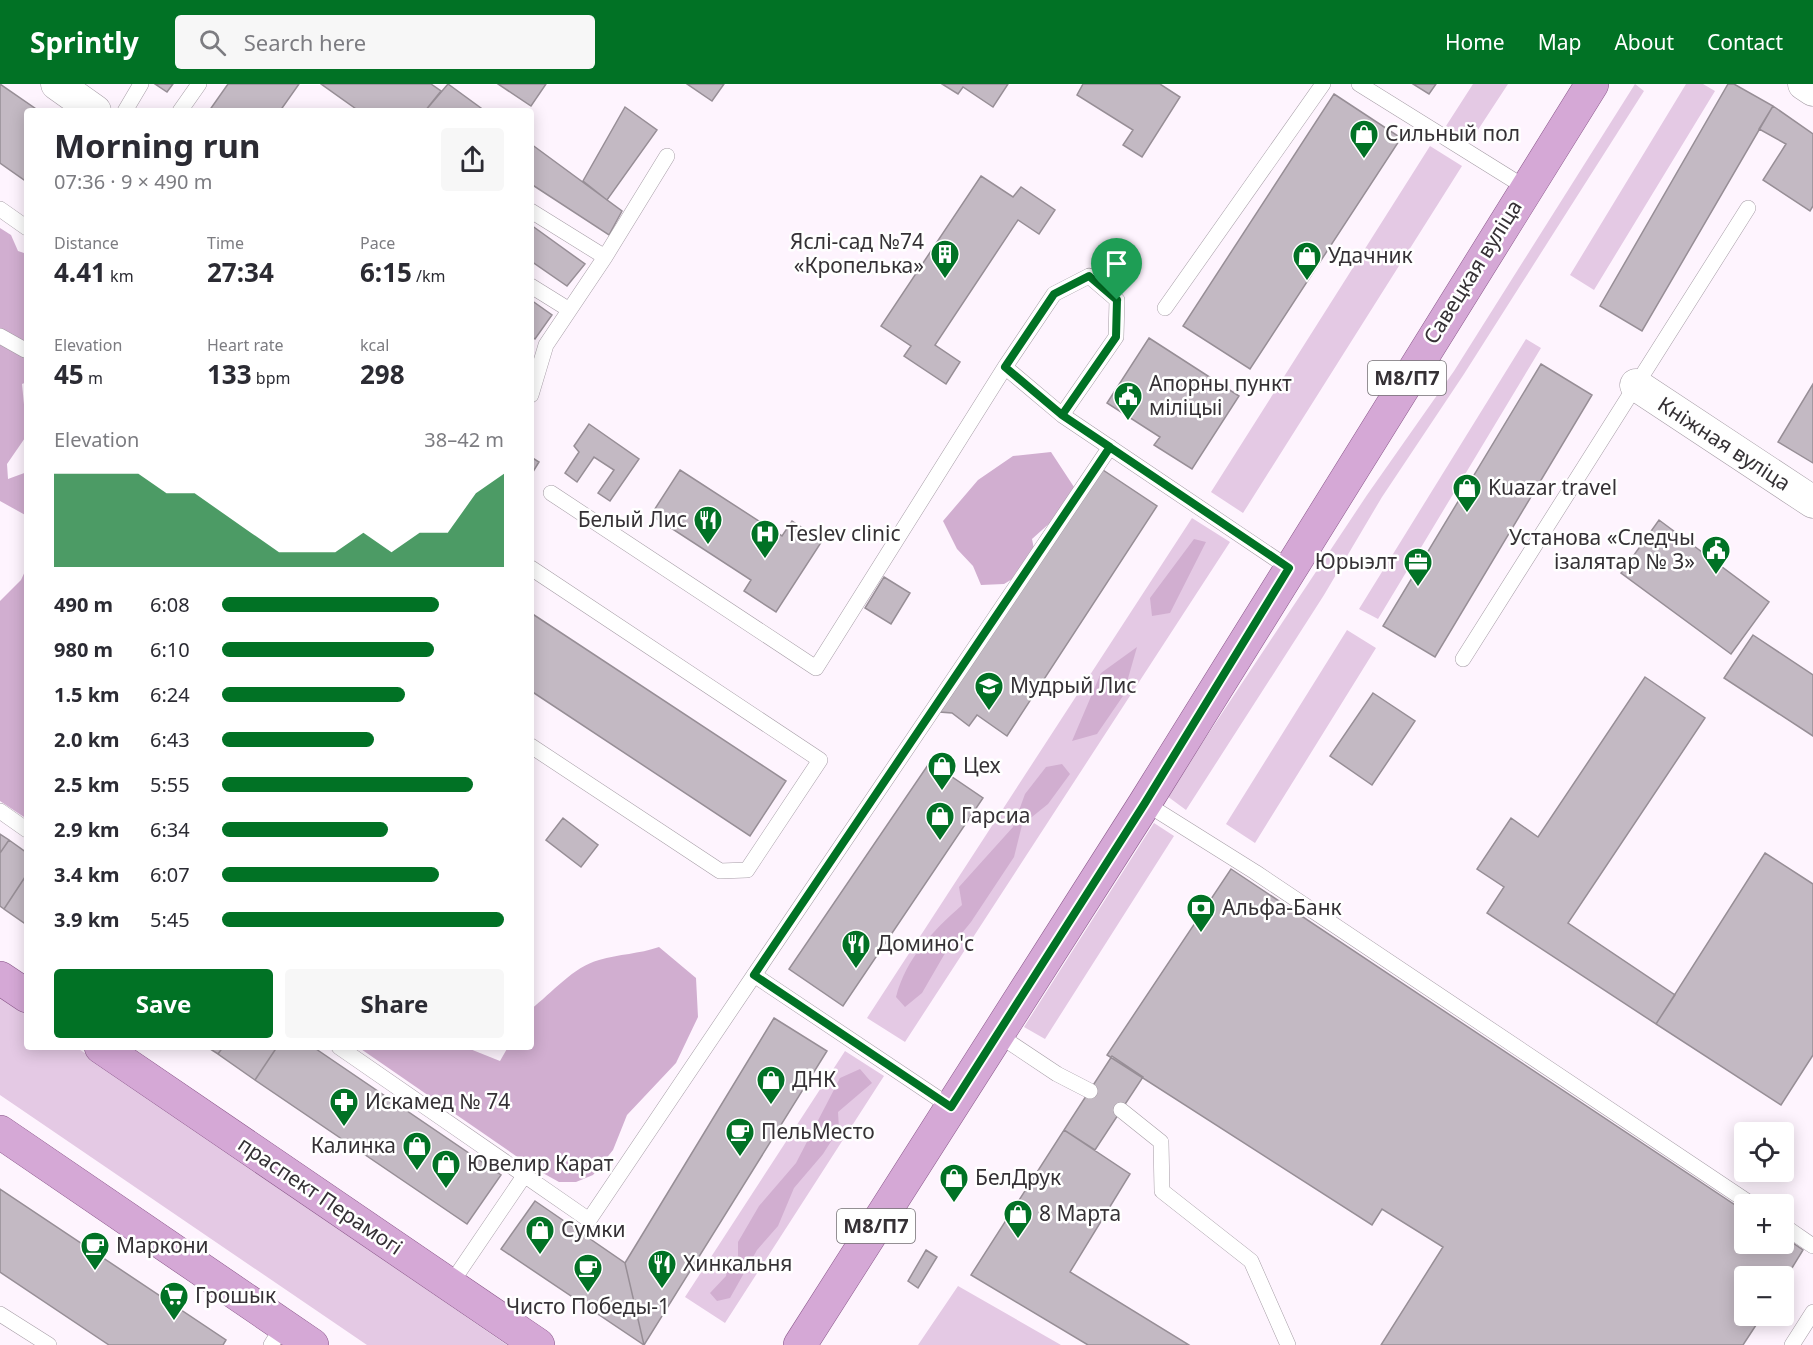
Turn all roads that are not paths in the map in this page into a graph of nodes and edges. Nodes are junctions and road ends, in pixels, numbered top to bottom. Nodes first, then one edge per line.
1 (57, 84) edge
2 (141, 84) edge
3 (199, 84) edge
4 (1323, 84) edge
5 (1359, 84) edge
6 (1592, 84) edge
7 (1804, 84) edge
8 (1813, 90) edge
9 (90, 108) edge
10 (127, 108) edge
11 (182, 108) edge
12 (667, 156) dead end
13 (1526, 188) junction
14 (1748, 208) dead end
15 (0, 209) edge
16 (534, 213) edge
17 (24, 226) edge
18 (605, 257) junction
19 (534, 288) edge
20 (1165, 308) dead end
21 (568, 309) junction
22 (0, 336) edge
23 (24, 349) edge
24 (1005, 367) junction
25 (534, 385) edge
26 (1636, 385) junction
27 (1062, 415) junction
28 (1110, 447) junction
29 (551, 493) dead end
30 (1813, 502) edge
31 (1289, 568) junction
32 (534, 569) edge
33 (1464, 659) dead end
34 (534, 748) edge
35 (1145, 803) junction
36 (0, 811) edge
37 (24, 828) edge
38 (754, 975) junction
39 (0, 978) edge
40 (24, 994) edge
41 (998, 1034) junction
42 (105, 1050) edge
43 (343, 1050) edge
44 (1090, 1091) dead end
45 (951, 1107) junction
46 (1121, 1110) dead end
47 (0, 1132) edge
48 (524, 1176) junction
49 (1736, 1194) edge
50 (1794, 1233) edge
51 (1813, 1246) edge
52 (450, 1285) junction
53 (1813, 1312) edge
54 (0, 1314) edge
55 (277, 1335) edge
56 (49, 1345) edge
57 (312, 1345) edge
58 (538, 1345) edge
59 (800, 1345) edge
60 (1288, 1345) edge
61 (1792, 1345) edge

1 - 9 street
2 - 10 lane
3 - 11 lane
4 - 20 lane
5 - 13 lane
6 - 13 main road, Савецкая вуліца / М8/П7
7 - 8 street
12 - 18 lane
13 - 31 main road, Савецкая вуліца / М8/П7
14 - 26 lane
15 - 17 lane
16 - 18 lane
18 - 21 lane
19 - 21 lane
21 - 25 lane
22 - 23 lane
24 - 27 lane
24 - 27 lane
24 - 29 lane
26 - 30 street, Кніжная вуліца
26 - 33 lane
27 - 28 lane
28 - 31 lane
28 - 38 lane
31 - 35 main road, Савецкая вуліца / М8/П7
32 - 34 lane
35 - 41 main road, Савецкая вуліца / М8/П7
35 - 49 lane
36 - 37 lane
38 - 45 lane
38 - 48 lane
39 - 40 main road
41 - 44 lane
41 - 45 main road, Савецкая вуліца / М8/П7
42 - 52 main road, праспект Перамогі
43 - 48 lane
45 - 59 main road, Савецкая вуліца / М8/П7
46 - 60 lane
47 - 55 main road
48 - 52 lane
50 - 51 lane
52 - 58 main road, праспект Перамогі
53 - 61 lane
54 - 56 lane
55 - 57 main road

